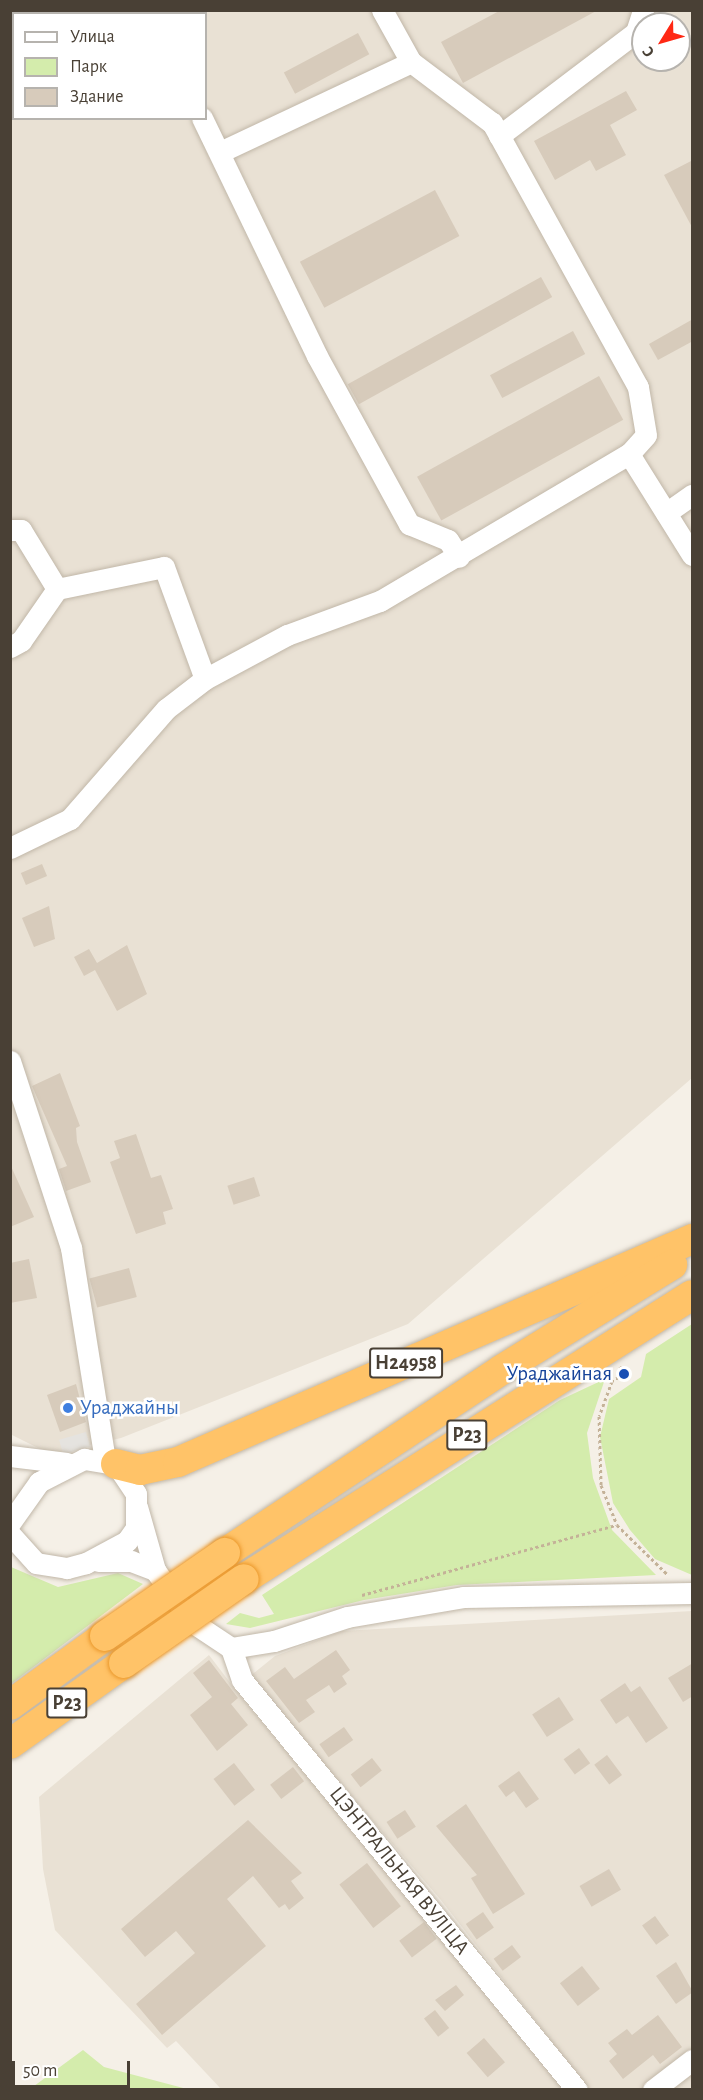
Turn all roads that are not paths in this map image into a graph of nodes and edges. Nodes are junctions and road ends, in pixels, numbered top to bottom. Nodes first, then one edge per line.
1 (382, 10) edge
2 (643, 10) edge
3 (411, 62) junction
4 (203, 120) edge
5 (499, 136) junction
6 (220, 152) junction
7 (629, 454) junction
8 (693, 495) edge
9 (666, 513) junction
10 (10, 530) edge
11 (693, 555) edge
12 (459, 557) junction
13 (57, 590) junction
14 (10, 647) edge
15 (205, 679) junction
16 (10, 848) edge
17 (10, 1061) edge
18 (693, 1239) edge
19 (693, 1253) edge
20 (693, 1295) edge
21 (10, 1456) edge
22 (111, 1462) junction
23 (68, 1463) junction
24 (137, 1507) junction
25 (11, 1517) edge
26 (10, 1523) edge
27 (10, 1534) edge
28 (86, 1563) junction
29 (155, 1570) junction
30 (690, 1593) edge
31 (231, 1648) junction
32 (10, 1705) edge
33 (10, 1744) edge
34 (693, 2060) edge
35 (577, 2090) edge
36 (653, 2090) edge

1 - 3 street
2 - 5 street
3 - 5 street
3 - 6 street
4 - 6 street
5 - 7 street
6 - 12 street
7 - 9 street
7 - 12 street
8 - 9 street
9 - 11 street
10 - 13 street
12 - 15 street
13 - 14 street
13 - 15 street
15 - 16 street
17 - 22 street
18 - 22 highway, Н24958
19 - 32 highway, Р23, bridge
20 - 33 highway, Р23, bridge
21 - 23 street, Н24958
22 - 23 street, Н24958
22 - 24 street
23 - 25 street
24 - 28 street
24 - 29 street
25 - 26 street
27 - 28 street
28 - 29 street
29 - 31 street
30 - 31 street
31 - 35 street, ЦЭНТРАЛЬНАЯ ВУЛІЦА
34 - 36 street

